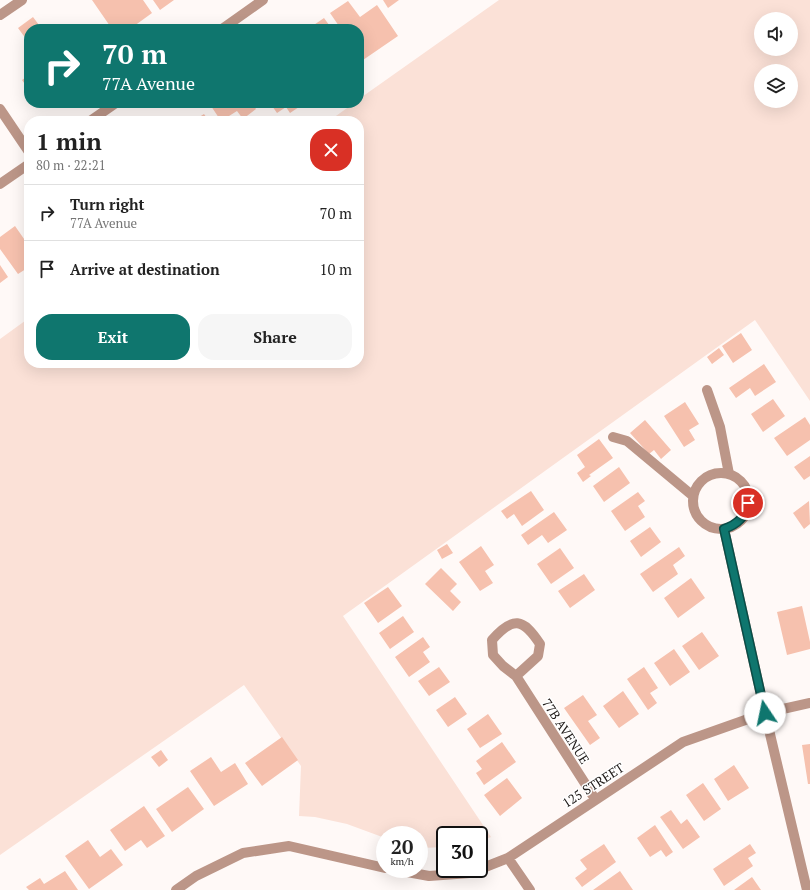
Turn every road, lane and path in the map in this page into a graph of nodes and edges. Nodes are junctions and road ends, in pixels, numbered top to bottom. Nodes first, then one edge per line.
1 (22, 0) edge
2 (263, 0) edge
3 (0, 15) edge
4 (229, 24) edge
5 (109, 108) edge
6 (0, 109) edge
7 (97, 116) edge
8 (24, 145) edge
9 (24, 167) edge
10 (0, 184) edge
11 (707, 390) dead end
12 (613, 437) dead end
13 (729, 474) junction
14 (693, 496) junction
15 (724, 529) junction
16 (516, 676) junction
17 (810, 703) edge
18 (765, 713) junction
19 (595, 800) junction
20 (508, 858) junction
21 (376, 866) edge
22 (428, 876) edge
23 (176, 890) edge
24 (530, 890) edge
25 (807, 890) edge

1 - 3 street
2 - 4 street
5 - 7 street
6 - 8 street
9 - 10 street
11 - 13 street
12 - 14 street
13 - 14 street
13 - 15 street
14 - 15 street
15 - 18 street
16 - 16 street, 77B AVENUE
16 - 19 street, 77B AVENUE
17 - 18 street, 125 STREET
18 - 19 street, 125 STREET
18 - 25 street
19 - 20 street, 125 STREET
20 - 22 street, 125 STREET
20 - 24 street
21 - 23 street

